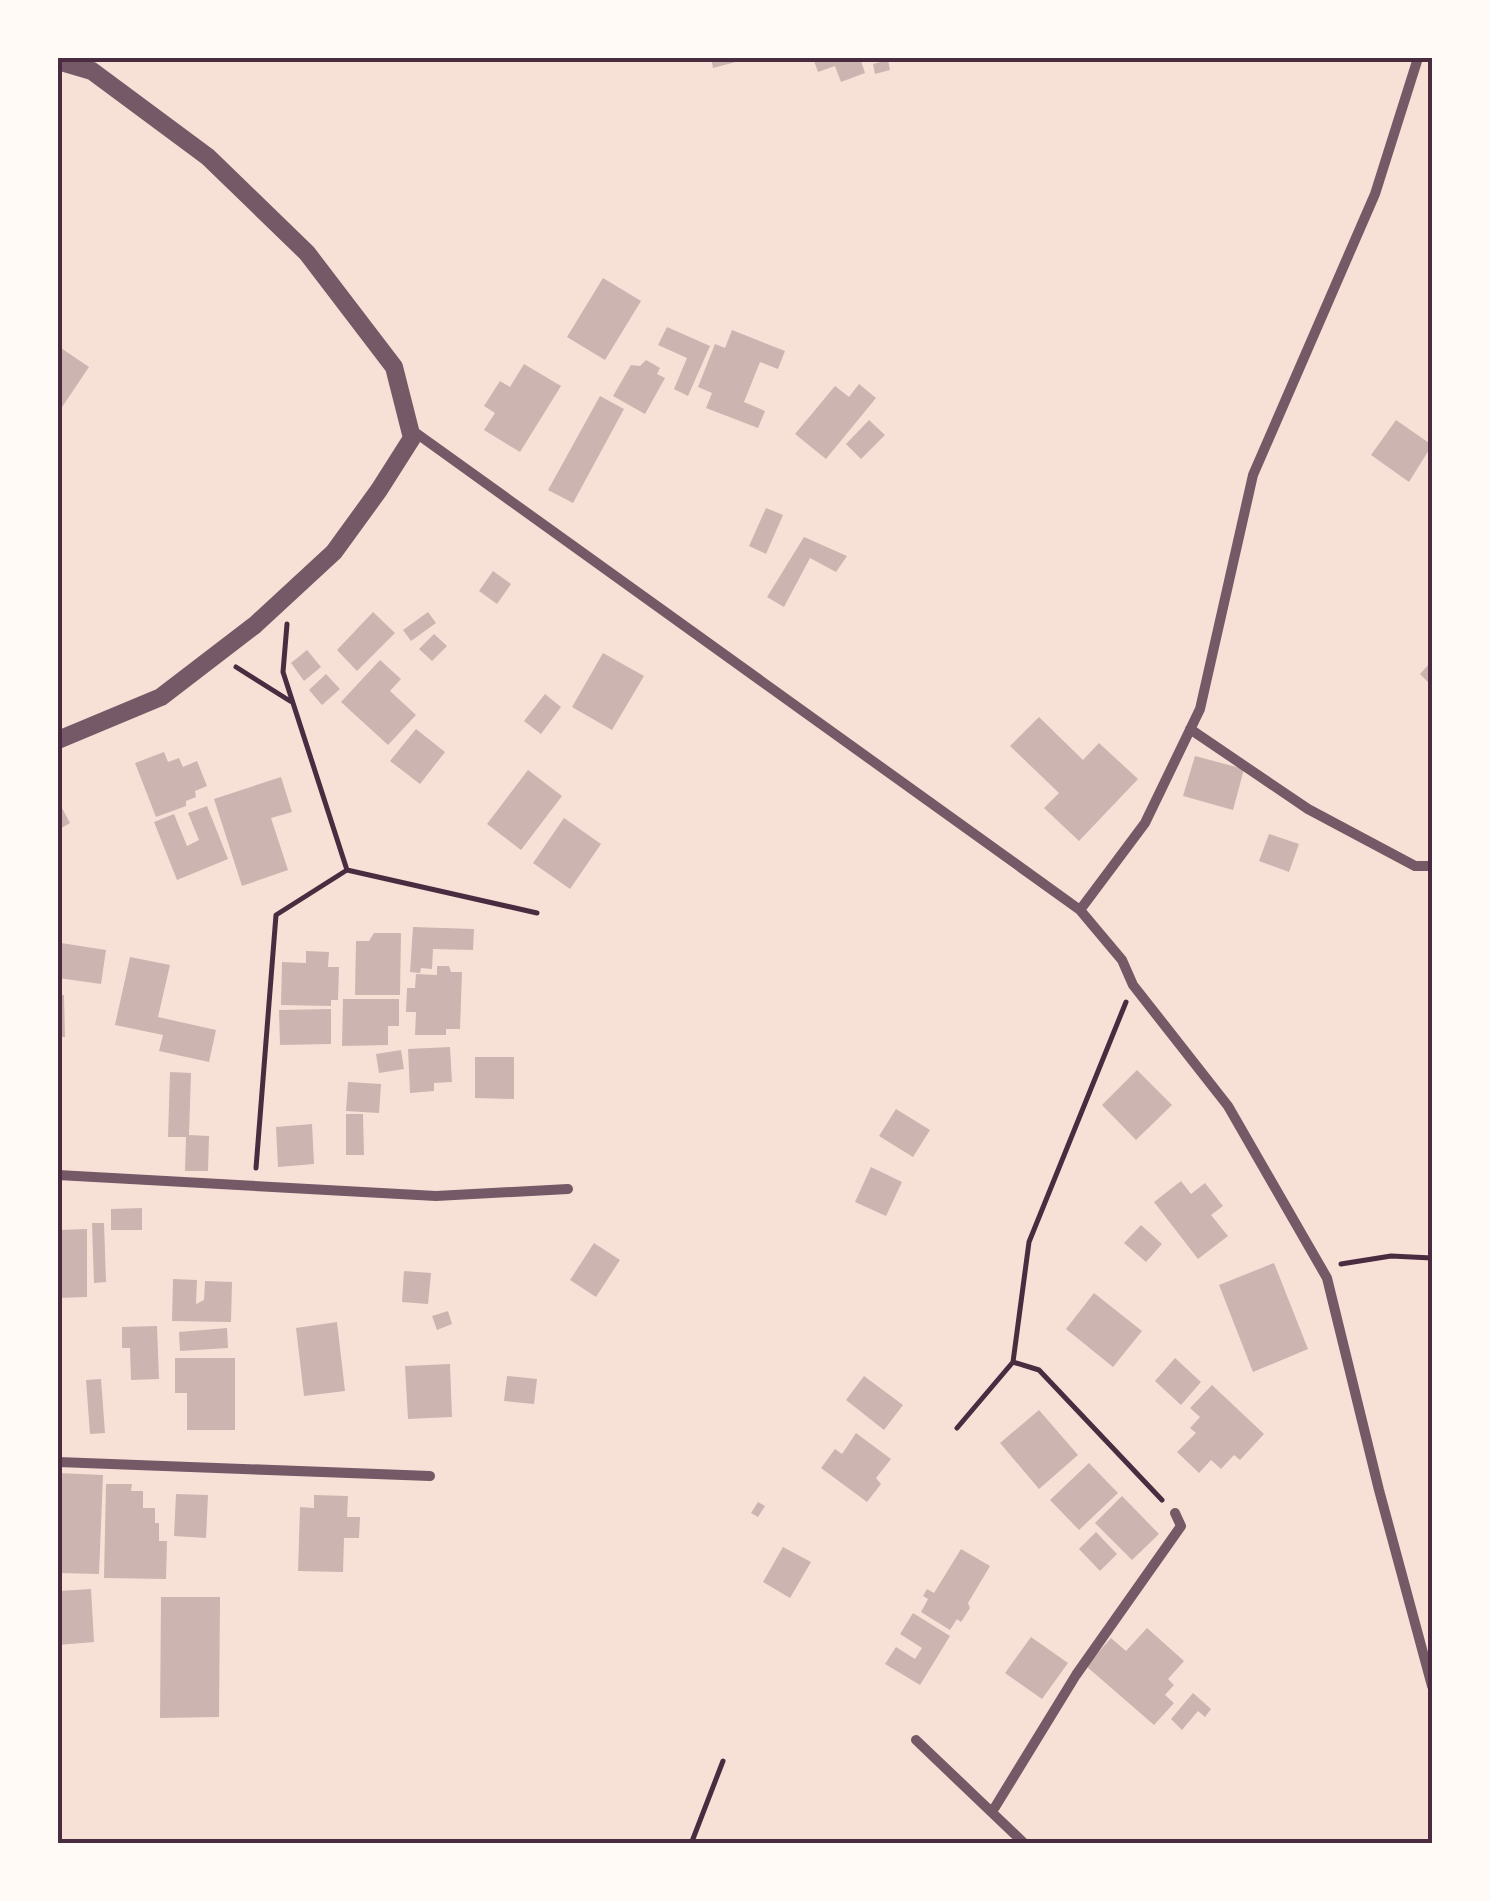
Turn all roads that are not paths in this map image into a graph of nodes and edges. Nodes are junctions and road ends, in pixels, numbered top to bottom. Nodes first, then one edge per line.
1 (1418, 58) edge
2 (58, 60) edge
3 (412, 438) junction
4 (1190, 729) junction
5 (58, 740) edge
6 (1432, 866) edge
7 (1080, 910) junction
8 (58, 1175) edge
9 (568, 1189) dead end
10 (58, 1462) edge
11 (430, 1476) dead end
12 (1175, 1513) road end
13 (1432, 1686) edge
14 (916, 1740) dead end
15 (992, 1812) junction
16 (1026, 1844) edge

1 - 4 street
2 - 3 street
3 - 5 street
3 - 7 street
4 - 6 street
4 - 7 street
7 - 13 street
8 - 9 street
10 - 11 street
12 - 15 street
14 - 15 street
15 - 16 street

